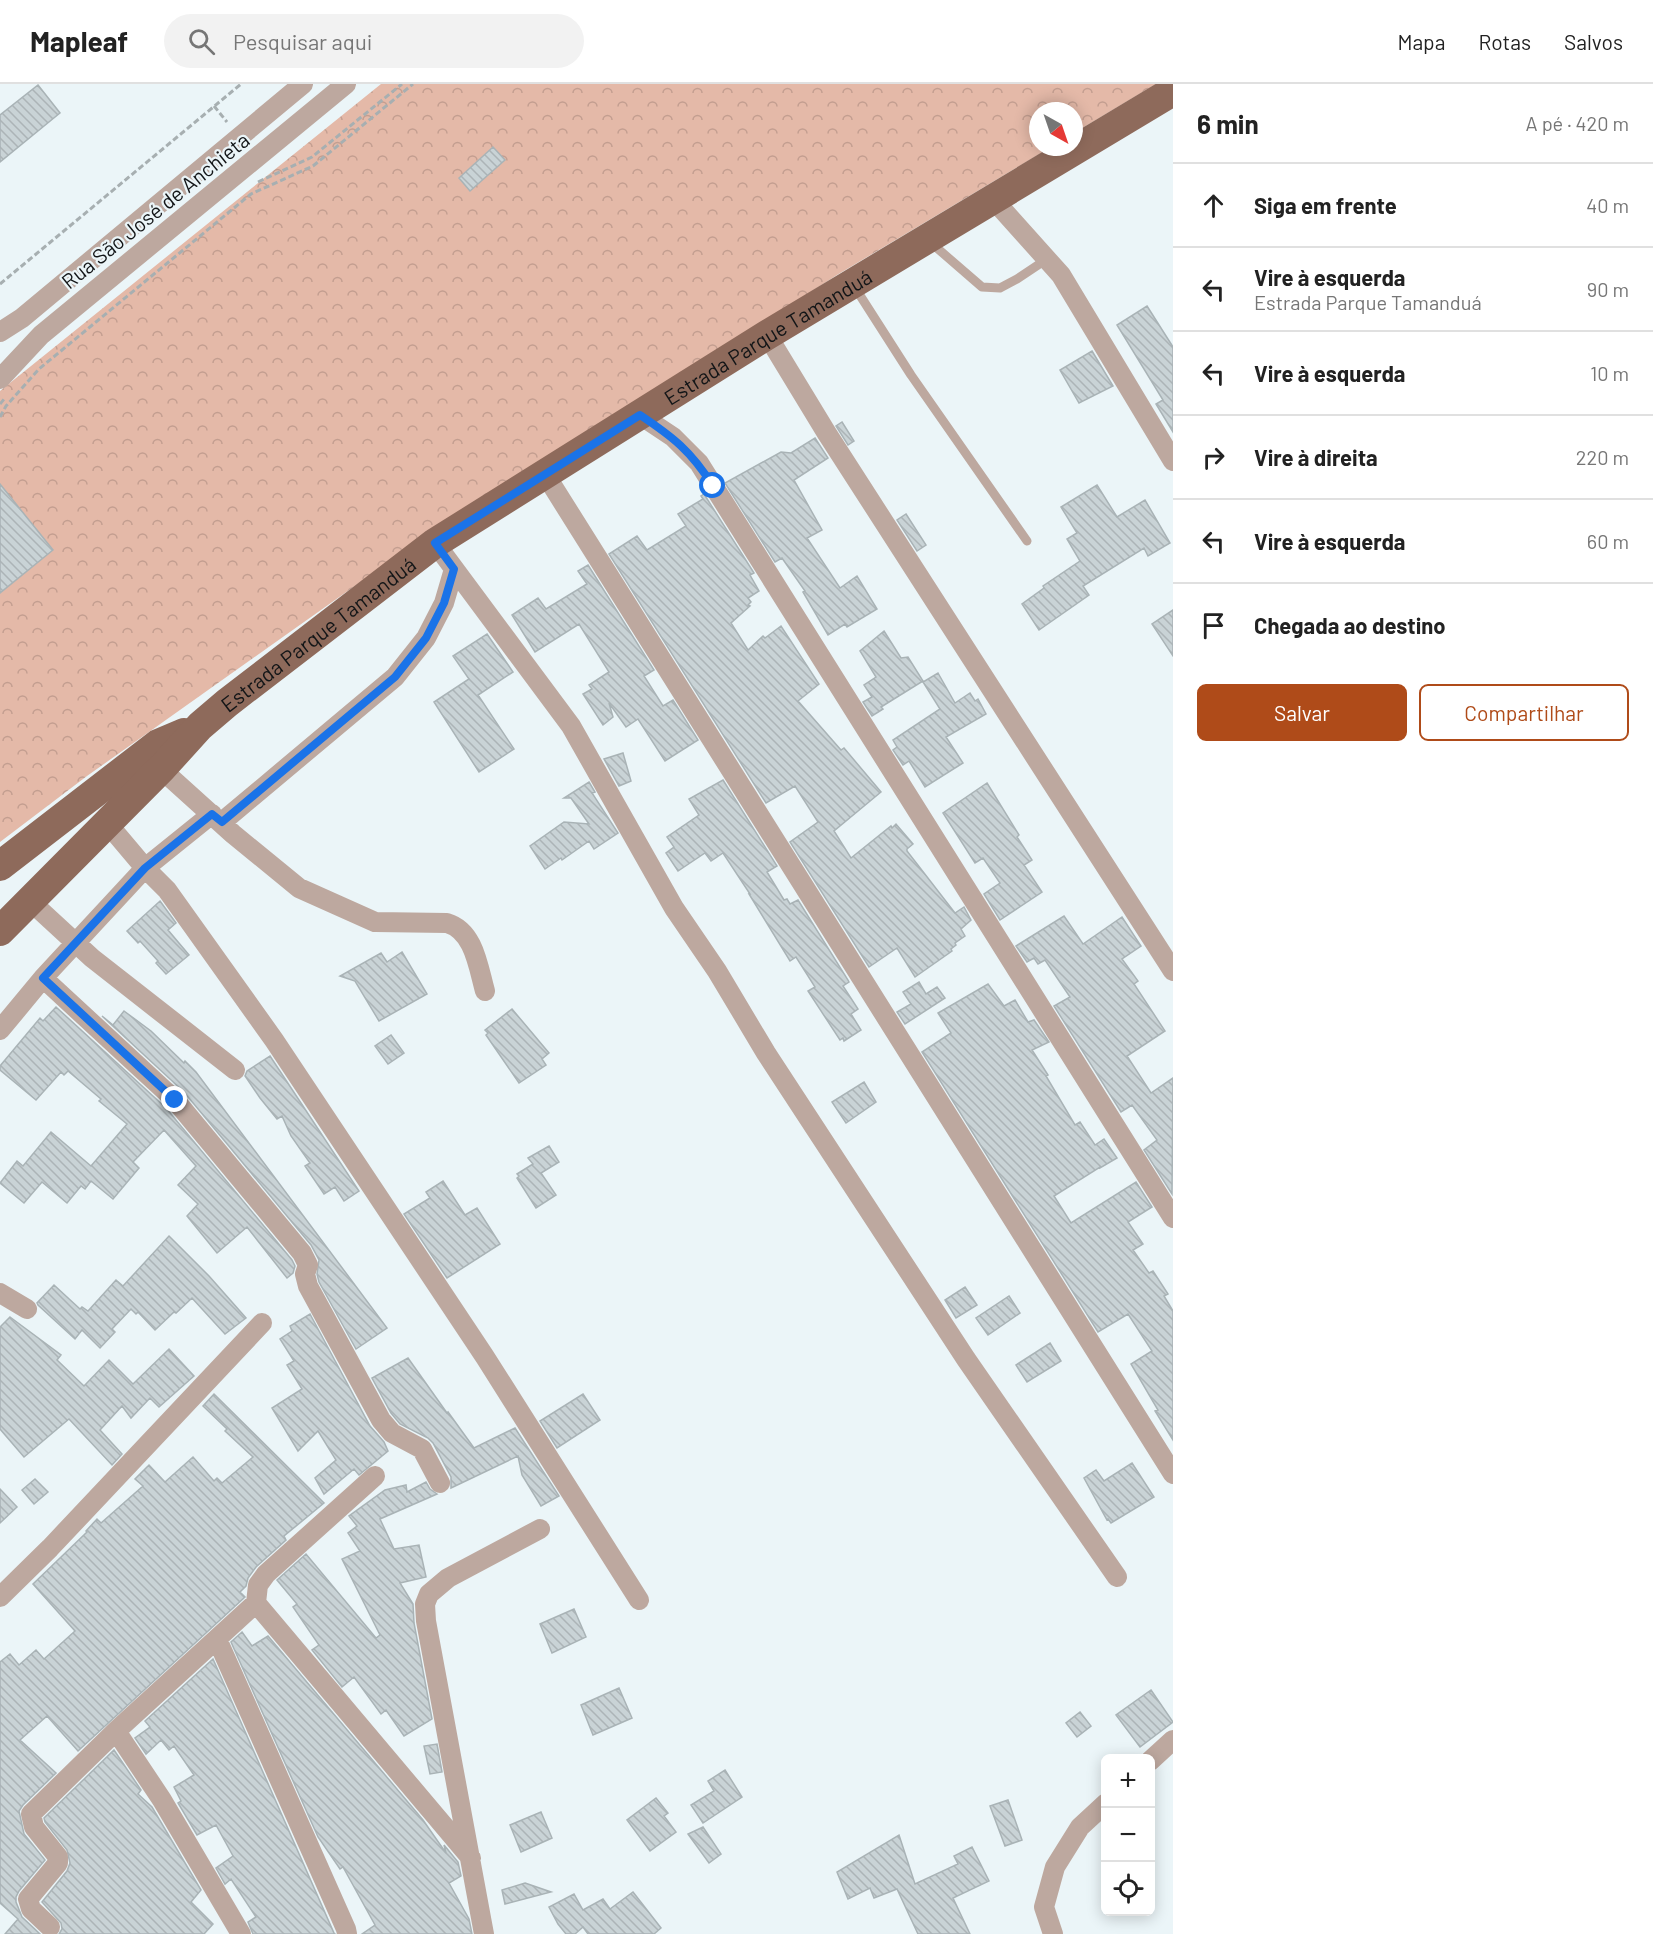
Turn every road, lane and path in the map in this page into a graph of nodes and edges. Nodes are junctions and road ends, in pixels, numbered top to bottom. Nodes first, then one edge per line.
1 (241, 84) edge
2 (303, 84) edge
3 (346, 84) edge
4 (402, 84) edge
5 (413, 84) edge
6 (1173, 91) edge
7 (256, 183) dead end
8 (993, 199) junction
9 (927, 239) junction
10 (1047, 259) junction
11 (0, 284) edge
12 (853, 284) junction
13 (0, 332) edge
14 (767, 335) junction
15 (4, 386) edge
16 (0, 404) edge
17 (640, 415) junction
18 (0, 417) edge
19 (1173, 461) edge
20 (544, 474) junction
21 (1027, 541) dead end
22 (435, 543) junction
23 (454, 569) junction
24 (200, 726) junction
25 (161, 769) junction
26 (217, 818) junction
27 (107, 823) junction
28 (0, 866) edge
29 (145, 868) junction
30 (29, 900) junction
31 (0, 931) edge
32 (75, 943) junction
33 (1173, 971) edge
34 (43, 978) junction
35 (485, 991) dead end
36 (0, 1030) edge
37 (235, 1070) dead end
38 (1173, 1218) edge
39 (0, 1293) edge
40 (27, 1309) dead end
41 (262, 1323) dead end
42 (1173, 1474) edge
43 (375, 1476) dead end
44 (440, 1484) dead end
45 (540, 1529) dead end
46 (1117, 1577) dead end
47 (0, 1597) edge
48 (639, 1600) dead end
49 (256, 1603) junction
50 (217, 1639) junction
51 (116, 1731) junction
52 (1173, 1740) edge
53 (1155, 1756) edge
54 (1101, 1808) edge
55 (471, 1858) junction
56 (50, 1927) dead end
57 (241, 1934) edge
58 (347, 1934) edge
59 (484, 1934) edge
60 (1053, 1934) edge

1 - 11 path
2 - 13 street, Rua São José de Anchieta
3 - 15 street, Rua São José de Anchieta
4 - 7 path
5 - 18 path
6 - 8 main road, Estrada Parque Tamanduá
8 - 9 main road, Estrada Parque Tamanduá
8 - 10 street
9 - 10 lane
9 - 12 main road, Estrada Parque Tamanduá
10 - 19 street
12 - 14 main road, Estrada Parque Tamanduá
12 - 21 lane
14 - 17 main road, Estrada Parque Tamanduá
14 - 33 street
15 - 16 path
17 - 20 main road, Estrada Parque Tamanduá
17 - 38 street
20 - 22 main road, Estrada Parque Tamanduá
20 - 42 street
22 - 23 street
22 - 24 main road, Estrada Parque Tamanduá
23 - 26 street
23 - 46 street
24 - 25 main road, Estrada Parque Tamanduá
24 - 28 main road, Estrada Parque Tamanduá
25 - 26 street
25 - 27 main road, Estrada Parque Tamanduá
26 - 29 street
26 - 35 street
27 - 29 street
27 - 30 main road, Estrada Parque Tamanduá
29 - 32 street
29 - 48 street
30 - 31 main road, Estrada Parque Tamanduá
30 - 32 street
32 - 34 street
32 - 37 street
34 - 36 street
34 - 44 street
39 - 40 street
41 - 47 street
43 - 49 street
45 - 55 street
49 - 50 street
49 - 55 street
50 - 51 street
50 - 58 street
51 - 56 street
51 - 57 street
52 - 53 street
54 - 60 street
55 - 59 street

